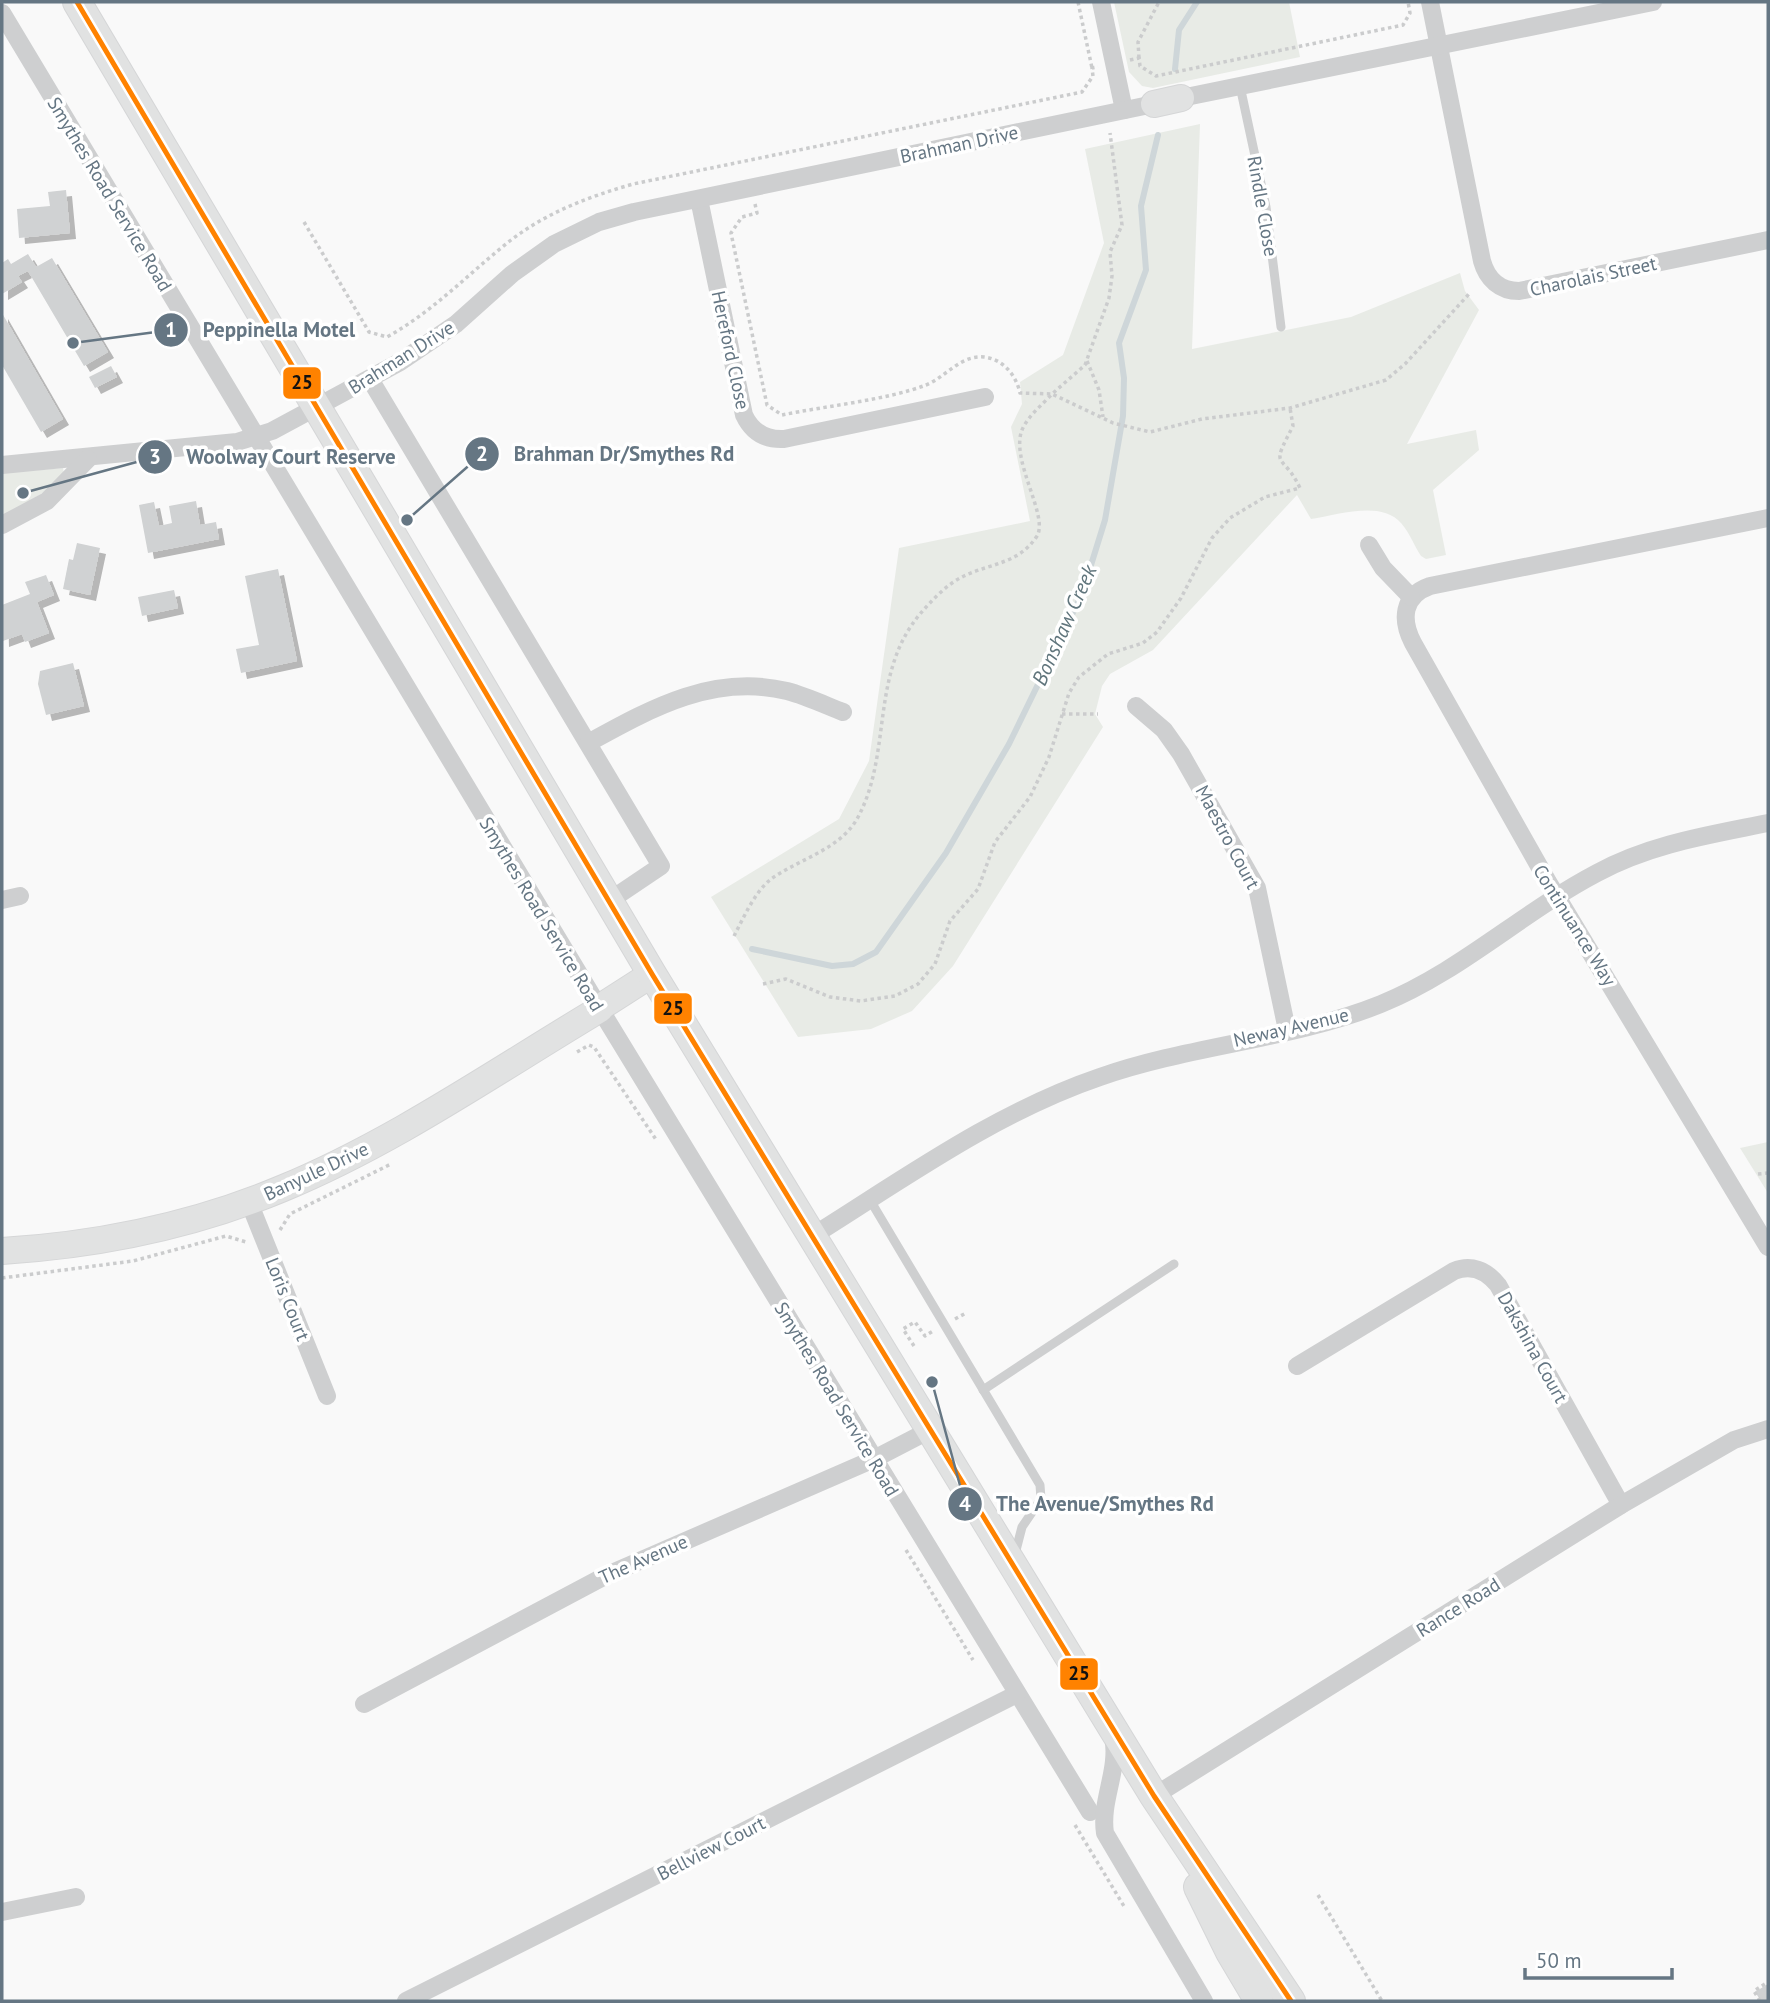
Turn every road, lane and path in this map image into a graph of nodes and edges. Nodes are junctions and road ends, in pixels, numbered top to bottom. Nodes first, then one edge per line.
1 (77, 2) edge
2 (1078, 2) edge
3 (1101, 2) edge
4 (1159, 2) edge
5 (1408, 2) edge
6 (1430, 2) edge
7 (1653, 2) edge
8 (2, 13) edge
9 (8, 40) edge
10 (1439, 46) junction
11 (1139, 58) junction
12 (1114, 64) junction
13 (1092, 68) junction
14 (1240, 86) junction
15 (1181, 98) joint
16 (1154, 104) joint
17 (1115, 111) junction
18 (694, 172) dead end
19 (751, 188) junction
20 (699, 199) junction
21 (304, 222) dead end
22 (1768, 240) edge
23 (1469, 294) dead end
24 (1281, 327) dead end
25 (369, 332) dead end
26 (1087, 360) junction
27 (370, 379) junction
28 (1052, 394) junction
29 (985, 397) dead end
30 (315, 407) junction
31 (1290, 408) junction
32 (1103, 418) junction
33 (255, 438) junction
34 (88, 458) junction
35 (2, 465) edge
36 (1768, 517) edge
37 (2, 525) edge
38 (1369, 545) dead end
39 (1412, 597) junction
40 (1136, 706) dead end
41 (843, 712) dead end
42 (1062, 714) junction
43 (1098, 714) dead end
44 (588, 743) junction
45 (1768, 823) edge
46 (20, 896) dead end
47 (1557, 896) junction
48 (2, 900) edge
49 (609, 901) junction
50 (734, 936) dead end
51 (652, 974) junction
52 (763, 984) dead end
53 (599, 1009) junction
54 (1287, 1030) junction
55 (1768, 1173) edge
56 (1758, 1174) dead end
57 (870, 1200) junction
58 (249, 1202) junction
59 (814, 1235) junction
60 (1768, 1247) edge
61 (2, 1251) edge
62 (1174, 1264) dead end
63 (1297, 1366) dead end
64 (984, 1390) junction
65 (327, 1396) dead end
66 (1768, 1429) edge
67 (930, 1430) junction
68 (874, 1459) junction
69 (1621, 1505) junction
70 (1013, 1564) junction
71 (1017, 1694) junction
72 (364, 1704) dead end
73 (1109, 1723) junction
74 (1154, 1796) junction
75 (1090, 1812) dead end
76 (1318, 1895) dead end
77 (76, 1897) dead end
78 (2, 1912) edge
79 (1768, 1982) edge
80 (406, 2001) edge
81 (1204, 2001) edge
82 (1259, 2001) edge
83 (1291, 2001) edge
84 (1382, 2001) edge
85 (1760, 2001) edge

1 - 30 main road
2 - 13 path
3 - 12 street
4 - 11 path
5 - 11 path
6 - 10 street, Charolais Street
7 - 10 street, Brahman Drive
8 - 9 street, Smythes Road Service Road
9 - 33 street, Smythes Road Service Road
10 - 14 street, Brahman Drive
10 - 22 street, Charolais Street
11 - 12 path
12 - 13 path
12 - 17 street
13 - 18 path
14 - 15 street, Brahman Drive
14 - 24 lane, Rindle Close
15 - 16 street, Brahman Drive
16 - 17 street, Brahman Drive
17 - 19 street, Brahman Drive
17 - 26 path
19 - 20 street, Brahman Drive
19 - 28 path
20 - 27 street, Brahman Drive
20 - 29 street, Hereford Close
21 - 25 path
23 - 31 path
26 - 28 path
26 - 32 path
27 - 30 street, Brahman Drive
27 - 44 street
28 - 32 path
28 - 50 path
30 - 33 street, Brahman Drive
30 - 49 main road
31 - 32 path
31 - 42 path
33 - 34 street
33 - 53 street, Smythes Road Service Road
34 - 35 street
34 - 37 street
36 - 39 street
38 - 39 street
39 - 47 street, Continuance Way
40 - 54 street, Maestro Court
41 - 44 street
42 - 43 path
42 - 52 path
44 - 49 street
45 - 47 street, Neway Avenue
46 - 48 street
47 - 54 street, Neway Avenue
47 - 60 street, Continuance Way
49 - 51 main road
51 - 53 street, Banyule Drive
51 - 59 main road
53 - 58 street, Banyule Drive
53 - 68 street, Smythes Road Service Road
54 - 57 street, Neway Avenue
55 - 56 path
57 - 59 street, Neway Avenue
57 - 64 lane
58 - 61 street, Banyule Drive
58 - 65 street, Loris Court
59 - 67 main road
62 - 64 lane
63 - 69 street, Dakshina Court
64 - 70 lane
66 - 69 street, Rance Road
67 - 68 street, The Avenue
67 - 70 main road
68 - 71 street, Smythes Road Service Road
68 - 72 street, The Avenue
69 - 74 street, Rance Road
70 - 73 main road
71 - 75 street, Smythes Road Service Road
71 - 80 street, Bellview Court
73 - 74 main road
73 - 81 street
74 - 82 main road
74 - 83 main road
76 - 84 path
77 - 78 street
79 - 85 path

